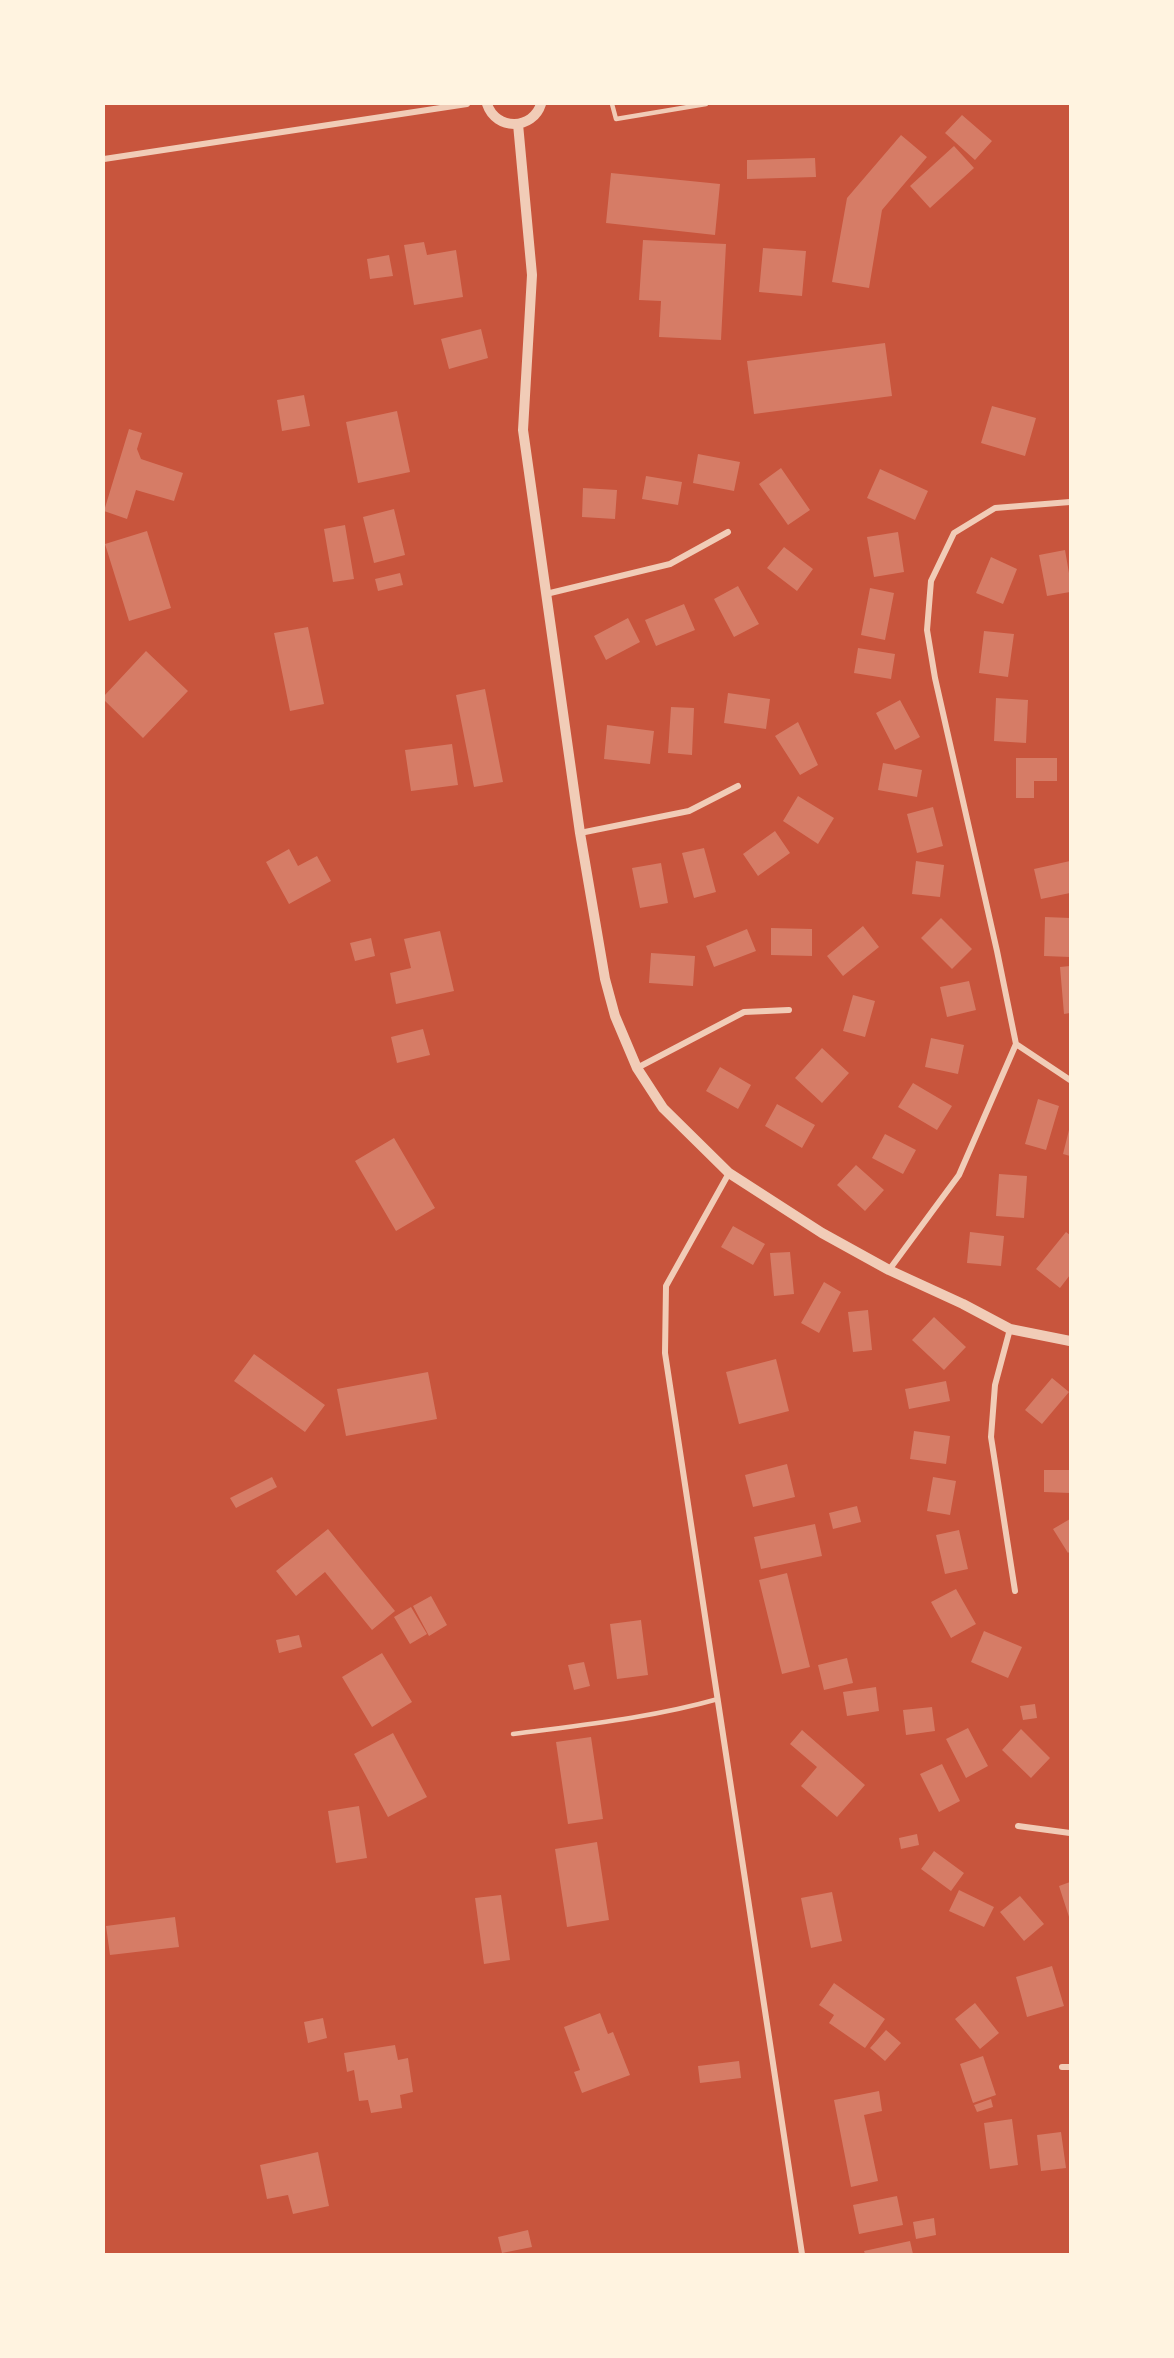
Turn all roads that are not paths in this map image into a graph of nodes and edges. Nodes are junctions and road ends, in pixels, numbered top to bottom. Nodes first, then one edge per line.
1 (467, 104) edge
2 (487, 104) edge
3 (542, 104) edge
4 (612, 104) edge
5 (706, 104) edge
6 (518, 124) junction
7 (104, 159) edge
8 (1071, 502) edge
9 (728, 532) dead end
10 (546, 594) junction
11 (738, 786) dead end
12 (580, 833) junction
13 (789, 1010) dead end
14 (1016, 1044) junction
15 (637, 1068) junction
16 (1071, 1080) edge
17 (729, 1173) junction
18 (889, 1270) junction
19 (1010, 1329) junction
20 (1071, 1341) edge
21 (1015, 1591) dead end
22 (718, 1699) junction
23 (513, 1734) dead end
24 (1018, 1826) dead end
25 (1071, 1833) edge
26 (1062, 2067) dead end
27 (1071, 2067) edge
28 (802, 2254) edge

1 - 7 street
2 - 6 street
3 - 6 street
4 - 5 lane
6 - 10 street
8 - 14 street
9 - 10 street
10 - 12 street
11 - 12 street
12 - 15 street
13 - 15 street
14 - 16 street
14 - 18 street
15 - 17 street
17 - 18 street
17 - 22 street
18 - 19 street
19 - 20 street
19 - 21 street
22 - 23 lane
22 - 28 street
24 - 25 street
26 - 27 street

